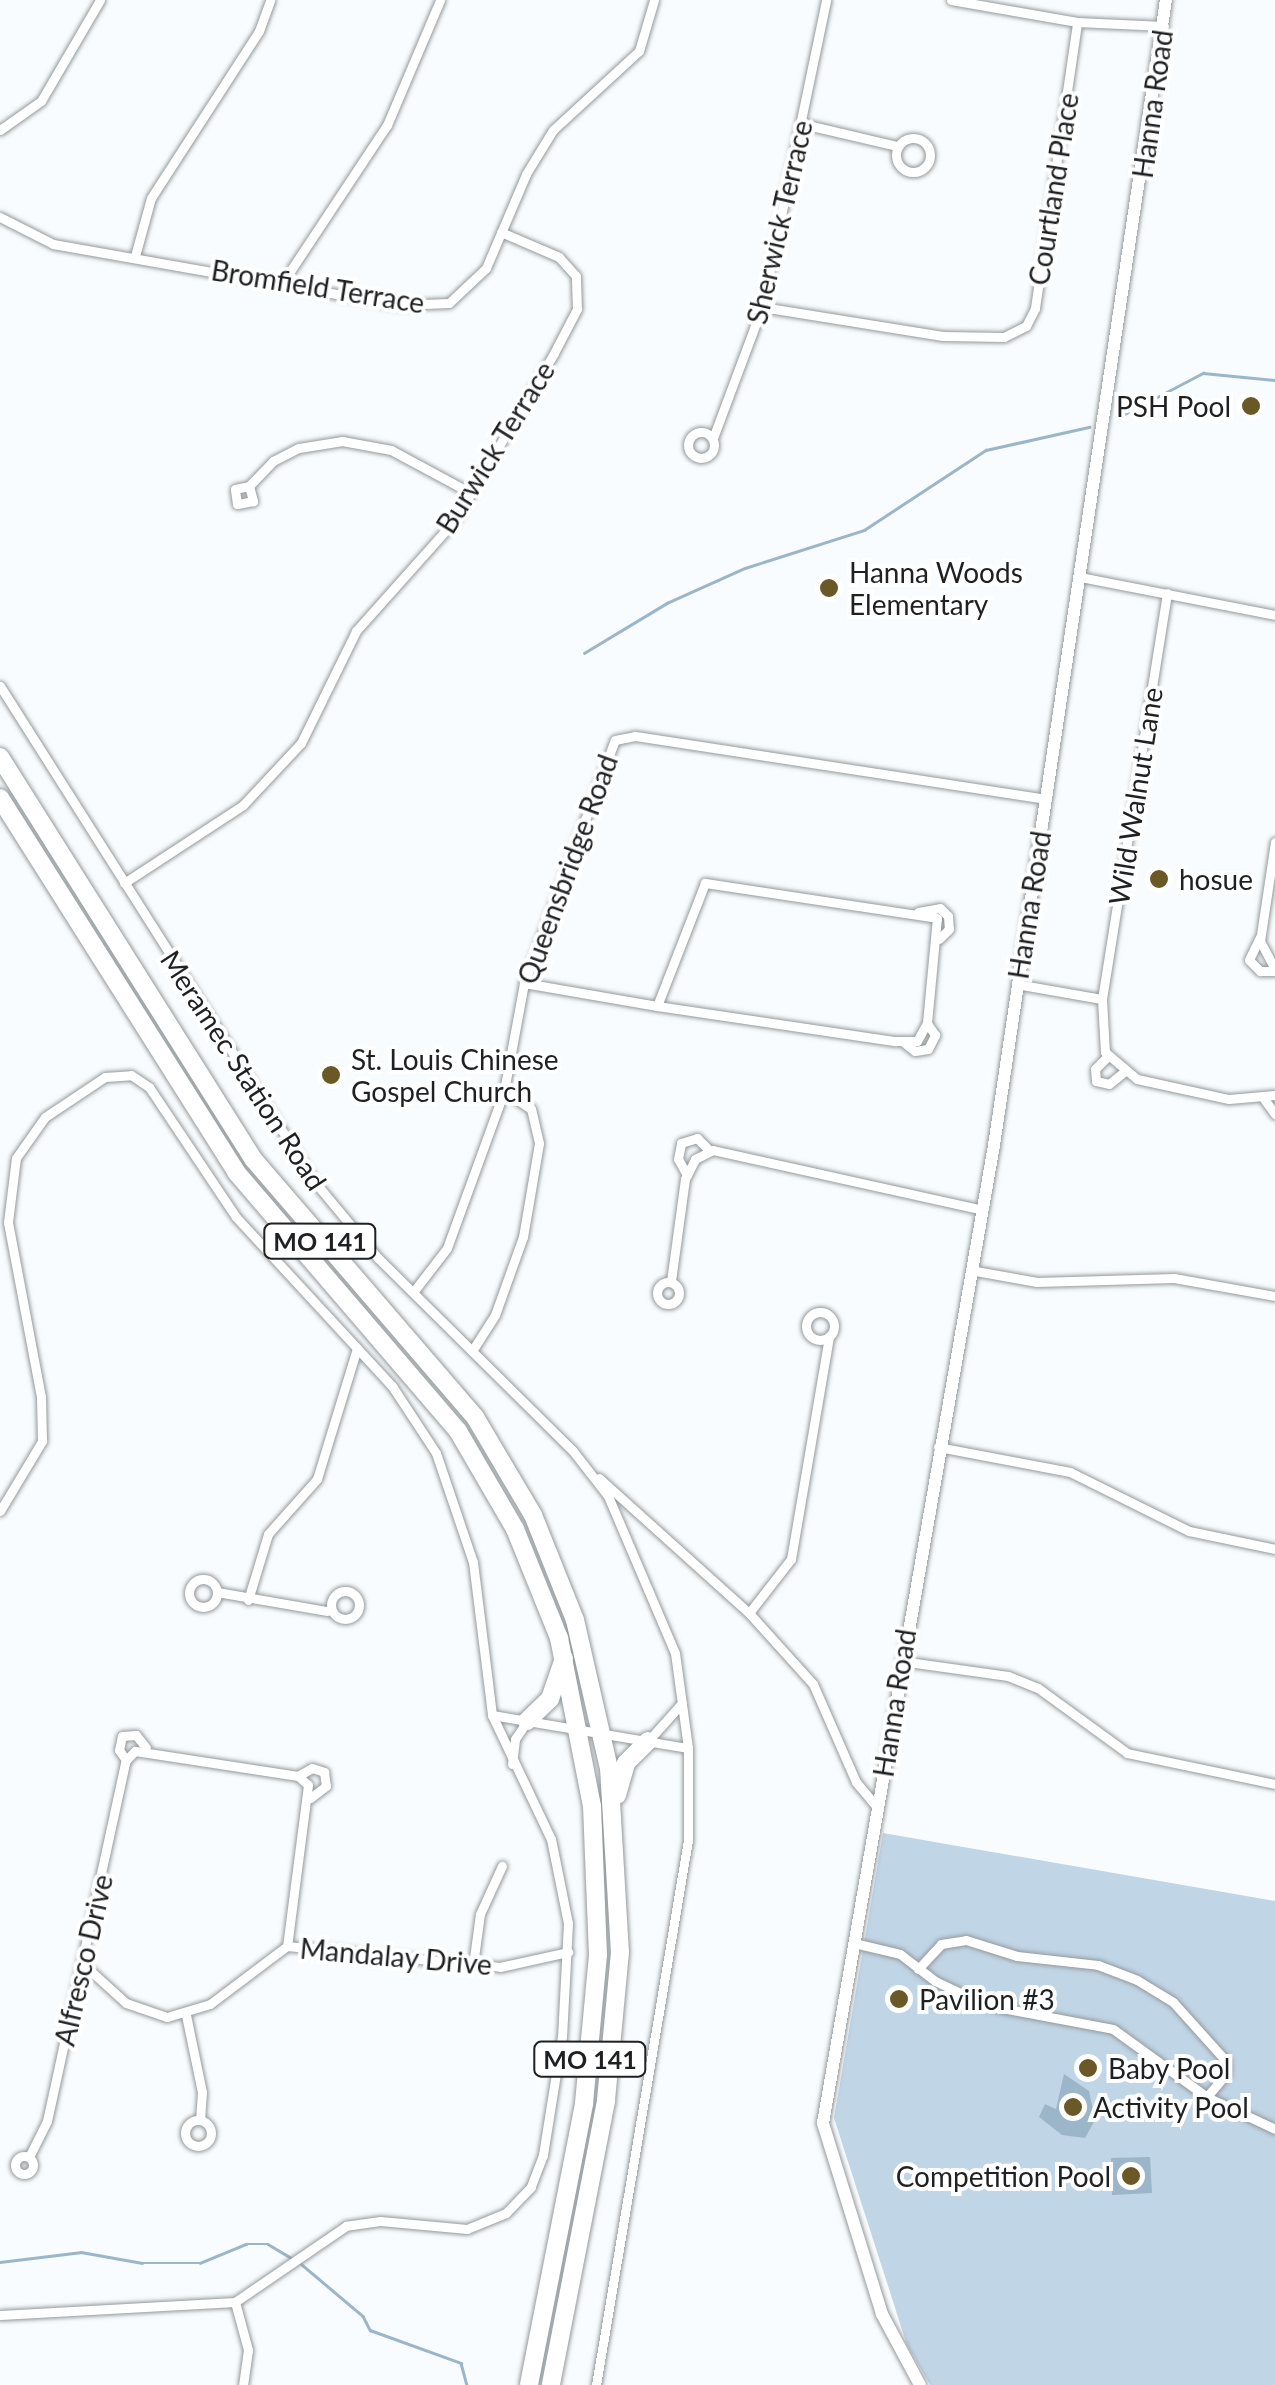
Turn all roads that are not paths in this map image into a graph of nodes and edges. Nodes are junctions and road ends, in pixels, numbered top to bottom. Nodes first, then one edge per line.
1 (100, 0) edge
2 (270, 0) edge
3 (440, 0) edge
4 (654, 0) edge
5 (826, 0) edge
6 (951, 0) edge
7 (1166, 0) edge
8 (1077, 22) junction
9 (1164, 26) junction
10 (803, 124) junction
11 (0, 130) edge
12 (898, 146) dead end
13 (0, 217) edge
14 (501, 232) junction
15 (135, 256) junction
16 (283, 282) junction
17 (762, 307) junction
18 (713, 438) dead end
19 (249, 486) dead end
20 (471, 493) junction
21 (1080, 577) junction
22 (1167, 593) junction
23 (1275, 615) edge
24 (0, 686) edge
25 (0, 758) edge
26 (0, 798) edge
27 (1045, 799) junction
28 (1275, 842) edge
29 (124, 884) junction
30 (918, 912) junction
31 (939, 939) junction
32 (1275, 970) edge
33 (524, 983) junction
34 (1016, 984) junction
35 (1102, 999) junction
36 (657, 1006) junction
37 (1108, 1056) junction
38 (1124, 1072) junction
39 (504, 1091) junction
40 (1270, 1097) edge
41 (1275, 1114) edge
42 (710, 1151) junction
43 (686, 1175) junction
44 (980, 1208) junction
45 (14, 1260) junction
46 (0, 1263) edge
47 (970, 1270) junction
48 (671, 1281) dead end
49 (414, 1291) junction
50 (1275, 1296) edge
51 (828, 1336) dead end
52 (357, 1348) junction
53 (472, 1351) junction
54 (938, 1447) junction
55 (589, 1470) junction
56 (0, 1511) edge
57 (1275, 1550) edge
58 (218, 1592) dead end
59 (248, 1600) junction
60 (327, 1611) dead end
61 (749, 1613) junction
62 (564, 1658) junction
63 (901, 1661) junction
64 (682, 1701) junction
65 (492, 1715) junction
66 (526, 1721) junction
67 (581, 1730) junction
68 (604, 1734) junction
69 (648, 1741) junction
70 (688, 1748) junction
71 (140, 1749) junction
72 (126, 1760) junction
73 (512, 1765) junction
74 (298, 1776) junction
75 (1275, 1784) edge
76 (310, 1798) junction
77 (614, 1806) junction
78 (877, 1807) junction
79 (502, 1866) dead end
80 (854, 1943) junction
81 (286, 1946) junction
82 (568, 1952) junction
83 (83, 1964) junction
84 (474, 1965) junction
85 (918, 1969) junction
86 (186, 2015) junction
87 (1207, 2097) junction
88 (200, 2119) dead end
89 (1275, 2129) edge
90 (29, 2157) dead end
91 (235, 2302) junction
92 (0, 2315) edge
93 (242, 2385) edge
94 (529, 2385) edge
95 (551, 2385) edge
96 (596, 2385) edge
97 (920, 2385) edge

1 - 11 street
2 - 15 street
3 - 16 street
4 - 14 street, Bromfield Terrace
5 - 10 street, Sherwick Terrace
6 - 8 street
7 - 9 street, Hanna Road
8 - 9 street
8 - 17 street, Courtland Place
9 - 21 street, Hanna Road
10 - 12 street
10 - 17 street, Sherwick Terrace
13 - 15 street, Bromfield Terrace
14 - 16 street, Bromfield Terrace
14 - 20 street, Burwick Terrace
15 - 16 street, Bromfield Terrace
17 - 18 street, Sherwick Terrace
19 - 20 street
20 - 29 street, Burwick Terrace
21 - 22 street
21 - 27 street, Hanna Road
22 - 23 street
22 - 35 street, Wild Walnut Lane
24 - 29 street, Meramec Station Road
25 - 68 highway, MO 141
26 - 62 highway, MO 141
27 - 33 street, Queensbridge Road
27 - 34 street, Hanna Road
28 - 32 street
29 - 49 street, Meramec Station Road
30 - 31 street
30 - 31 street
30 - 36 street
31 - 36 street
33 - 36 street
33 - 39 street, Queensbridge Road
34 - 35 street
34 - 44 street, Hanna Road
35 - 37 street, Wild Walnut Lane
37 - 38 street
37 - 38 street, Wild Walnut Lane
38 - 40 street
39 - 49 street, Queensbridge Road
39 - 53 street
40 - 41 street
42 - 43 street
42 - 43 street
42 - 44 street
43 - 48 street
44 - 47 street, Hanna Road
45 - 46 street
45 - 52 street
45 - 56 street
47 - 50 street
47 - 54 street, Hanna Road
49 - 53 street, Meramec Station Road
51 - 61 street
52 - 59 street
52 - 65 street
53 - 55 street, Meramec Station Road
54 - 57 street
54 - 63 street, Hanna Road
55 - 61 street
55 - 64 street, Meramec Station Road
58 - 59 street
59 - 60 street
61 - 78 street
62 - 66 highway
62 - 67 highway, MO 141
63 - 75 street
63 - 78 street, Hanna Road
64 - 69 street
64 - 70 street, Meramec Station Road
65 - 66 street
65 - 73 street
66 - 67 street
66 - 73 street
67 - 68 street
67 - 94 highway, MO 141
68 - 69 street
68 - 77 highway, MO 141
69 - 70 street
69 - 77 highway
70 - 96 street, Meramec Station Road
71 - 72 street
71 - 72 street, Alfresco Drive
71 - 74 street
72 - 83 street, Alfresco Drive
73 - 82 street
74 - 76 street
74 - 76 street
76 - 81 street
77 - 95 highway, MO 141
78 - 80 street, Hanna Road
79 - 84 street
80 - 85 street
80 - 97 street, Hanna Road
81 - 84 street, Mandalay Drive
81 - 86 street, Mandalay Drive
82 - 84 street, Mandalay Drive
82 - 91 street
83 - 86 street
83 - 90 street, Alfresco Drive
85 - 87 street
85 - 87 street
86 - 88 street
87 - 89 street
91 - 92 street
91 - 93 street

